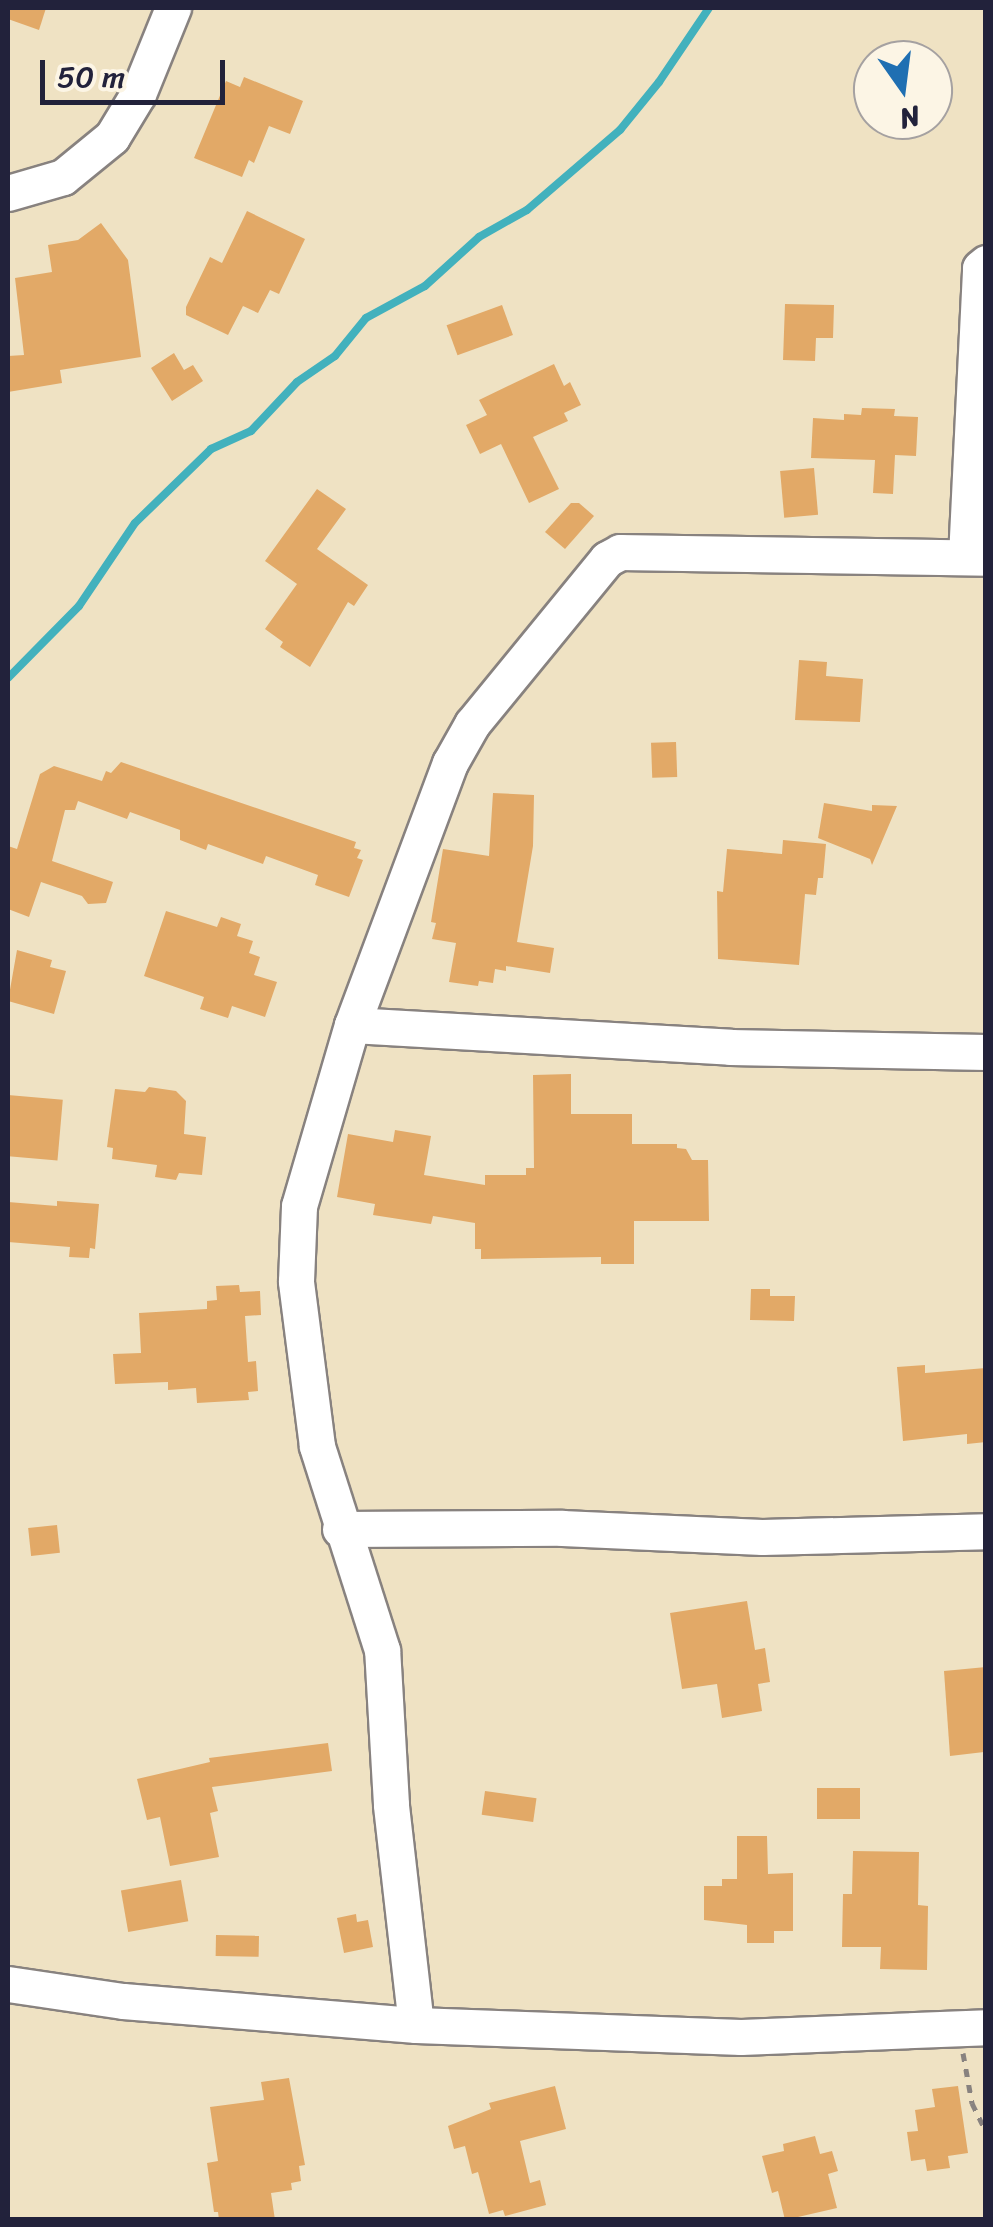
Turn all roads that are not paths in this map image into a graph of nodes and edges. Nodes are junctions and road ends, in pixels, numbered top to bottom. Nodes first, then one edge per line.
1 (174, 8) edge
2 (8, 193) edge
3 (986, 263) edge
4 (976, 558) edge
5 (352, 1025) junction
6 (986, 1052) edge
7 (340, 1529) junction
8 (986, 1531) edge
9 (8, 1984) edge
10 (416, 2025) junction
11 (972, 2028) edge

1 - 2 street
3 - 4 street
4 - 5 street
5 - 6 street
5 - 7 street
7 - 8 street
7 - 10 street
9 - 10 street
10 - 11 street

